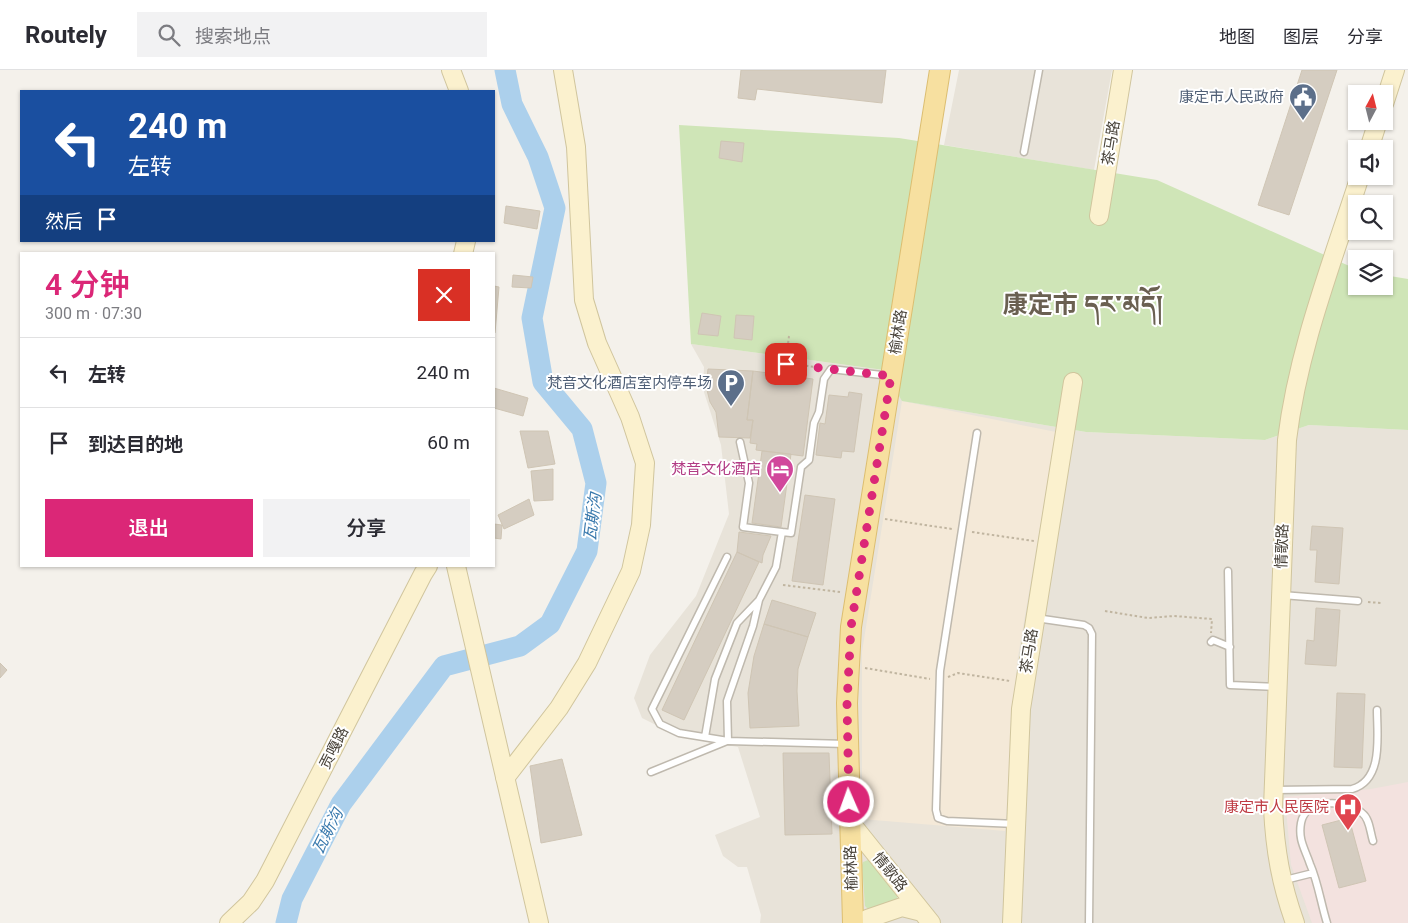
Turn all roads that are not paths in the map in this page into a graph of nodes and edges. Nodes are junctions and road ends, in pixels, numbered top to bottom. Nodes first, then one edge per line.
1 (451, 70) edge
2 (563, 70) edge
3 (940, 70) edge
4 (1038, 70) edge
5 (1123, 70) edge
6 (1395, 70) edge
7 (1390, 85) edge
8 (459, 90) edge
9 (1024, 152) dead end
10 (1357, 185) edge
11 (1099, 216) dead end
12 (891, 376) junction
13 (1073, 382) dead end
14 (977, 433) dead end
15 (740, 442) dead end
16 (782, 532) junction
17 (727, 557) dead end
18 (427, 567) edge
19 (456, 570) edge
20 (1228, 571) dead end
21 (1280, 595) junction
22 (758, 600) junction
23 (1358, 602) road end
24 (1034, 618) junction
25 (1211, 642) road end
26 (1230, 647) junction
27 (1277, 687) junction
28 (1377, 710) dead end
29 (705, 737) junction
30 (728, 741) junction
31 (847, 744) junction
32 (651, 772) dead end
33 (505, 778) junction
34 (1273, 790) junction
35 (850, 822) junction
36 (1016, 824) junction
37 (1373, 841) dead end
38 (1313, 873) junction
39 (1281, 881) junction
40 (926, 917) edge
41 (229, 923) edge
42 (539, 923) edge
43 (853, 923) edge
44 (865, 923) edge
45 (1012, 923) edge
46 (1089, 923) edge
47 (1295, 923) edge
48 (1327, 923) edge

1 - 8 street
2 - 33 street
3 - 12 main road, 榆林路
4 - 9 lane
5 - 11 street, 茶马路
6 - 7 street
10 - 21 street, 情歌路
12 - 16 lane
12 - 31 main road, 榆林路
13 - 24 street, 茶马路
14 - 36 lane
15 - 16 lane
16 - 22 lane
17 - 29 lane
18 - 41 street, 贡嘎路
19 - 33 street
20 - 26 lane
21 - 23 lane
21 - 27 street, 情歌路
22 - 29 lane
22 - 30 lane
24 - 36 street, 茶马路
24 - 46 lane
25 - 26 lane
26 - 27 lane
27 - 34 street, 情歌路
28 - 34 lane
29 - 30 lane
30 - 31 lane
30 - 32 lane
31 - 35 main road, 榆林路
33 - 42 street
34 - 39 street, 情歌路
35 - 40 street, 情歌路
35 - 43 main road, 榆林路
36 - 45 street, 茶马路
37 - 38 lane
38 - 39 lane
38 - 48 lane
39 - 47 street, 情歌路
40 - 44 street

